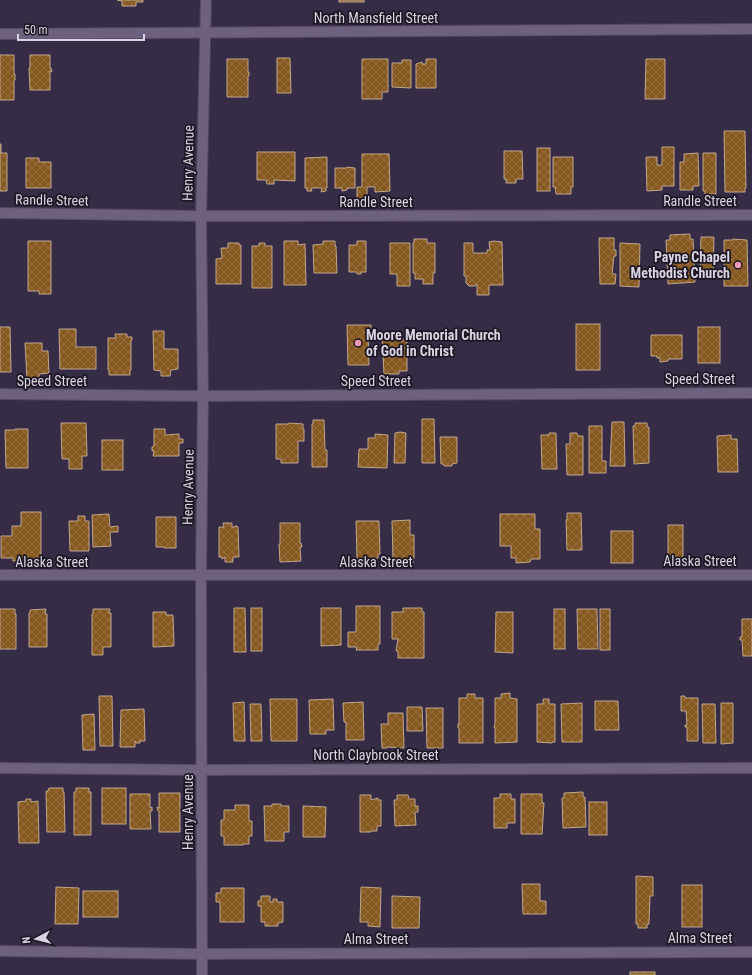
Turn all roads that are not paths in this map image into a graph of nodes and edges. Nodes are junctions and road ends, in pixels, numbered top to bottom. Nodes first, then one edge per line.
1 (206, 0) edge
2 (752, 29) edge
3 (204, 33) junction
4 (0, 34) edge
5 (0, 213) edge
6 (752, 215) edge
7 (201, 216) junction
8 (752, 393) edge
9 (0, 394) edge
10 (203, 396) junction
11 (0, 575) edge
12 (752, 575) edge
13 (201, 576) junction
14 (0, 768) edge
15 (752, 768) edge
16 (202, 770) junction
17 (0, 951) edge
18 (752, 952) edge
19 (202, 954) junction
20 (202, 975) edge

1 - 3 street, Henry Avenue
2 - 3 street, North Mansfield Street
3 - 4 street, North Mansfield Street
3 - 7 street, Henry Avenue
5 - 7 street, Randle Street
6 - 7 street, Randle Street
7 - 10 street, Henry Avenue
8 - 10 street, Speed Street
9 - 10 street, Speed Street
10 - 13 street, Henry Avenue
11 - 13 street, Alaska Street
12 - 13 street, Alaska Street
13 - 16 street, Henry Avenue
14 - 16 street, North Claybrook Street
15 - 16 street, North Claybrook Street
16 - 19 street, Henry Avenue
17 - 19 street, Alma Street
18 - 19 street, Alma Street
19 - 20 street, Henry Avenue

